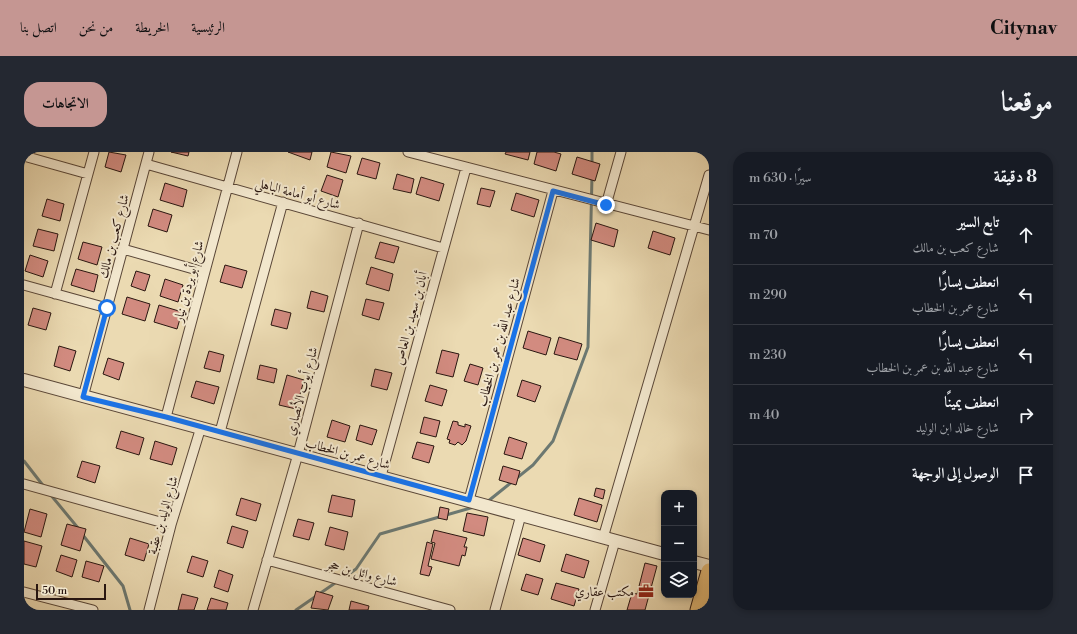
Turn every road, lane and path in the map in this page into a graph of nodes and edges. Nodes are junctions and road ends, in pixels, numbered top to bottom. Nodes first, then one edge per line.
1 (94, 152) edge
2 (149, 152) edge
3 (237, 152) edge
4 (408, 152) edge
5 (622, 152) edge
6 (24, 156) edge
7 (146, 164) junction
8 (466, 168) junction
9 (88, 174) junction
10 (709, 175) edge
11 (227, 187) junction
12 (553, 191) junction
13 (283, 202) junction
14 (606, 205) junction
15 (359, 223) junction
16 (693, 226) junction
17 (709, 230) edge
18 (443, 248) junction
19 (123, 249) junction
20 (204, 272) junction
21 (24, 285) edge
22 (55, 294) junction
23 (107, 308) junction
24 (24, 380) edge
25 (83, 397) junction
26 (166, 417) junction
27 (201, 427) junction
28 (220, 432) junction
29 (298, 454) junction
30 (380, 476) junction
31 (24, 484) edge
32 (469, 500) junction
33 (521, 515) junction
34 (172, 525) junction
35 (603, 538) junction
36 (616, 541) junction
37 (661, 553) edge
38 (267, 560) junction
39 (697, 563) edge
40 (709, 566) edge
41 (708, 581) edge
42 (24, 592) edge
43 (93, 610) edge
44 (149, 610) edge
45 (253, 610) edge
46 (450, 610) edge
47 (495, 610) edge
48 (596, 610) edge
49 (698, 610) edge

1 - 9 street
2 - 7 street, شارع كعب بن مالك
3 - 11 street, شارع أبو بردة بن نيار
4 - 8 street
5 - 14 street
6 - 9 street
7 - 11 street, شارع أبو أمامة الباهلي
7 - 19 street, شارع كعب بن مالك
8 - 12 street
8 - 18 street, أبان بن سعيد بن العاص
9 - 22 street
10 - 16 street
11 - 13 street, شارع أبو أمامة الباهلي
11 - 20 street, شارع أبو بردة بن نيار
12 - 14 street
12 - 32 street, شارع عبد الله بن عمر بن الخطاب
13 - 15 street, شارع أبو أمامة الباهلي
13 - 28 street
14 - 16 street
15 - 18 street, شارع أبو أمامة الباهلي
15 - 29 street, شارع أيوب الأنصاري
16 - 17 street
16 - 35 street
18 - 30 street, أبان بن سعيد بن العاص
19 - 20 street
19 - 23 street, شارع كعب بن مالك
20 - 26 street, شارع أبو بردة بن نيار
21 - 22 street
22 - 23 street
23 - 25 street, شارع كعب بن مالك
24 - 25 street, شارع عمر بن الخطاب
25 - 26 street, شارع عمر بن الخطاب
26 - 27 street, شارع عمر بن الخطاب
27 - 28 street, شارع عمر بن الخطاب
27 - 34 street, شارع الوليد بن عقبة
28 - 29 street, شارع عمر بن الخطاب
29 - 30 street, شارع عمر بن الخطاب
29 - 38 street, شارع أيوب الأنصاري
30 - 32 street, شارع عمر بن الخطاب
31 - 34 street
32 - 33 street, شارع عمر بن الخطاب
33 - 35 street, شارع عمر بن الخطاب
33 - 47 street
34 - 44 street, شارع الوليد بن عقبة
35 - 36 street, شارع عمر بن الخطاب
36 - 37 street, شارع عمر بن الخطاب
36 - 48 street
38 - 45 street, شارع أيوب الأنصاري
38 - 46 street, شارع وائل بن حجر
39 - 40 street
41 - 49 highway
42 - 43 street

